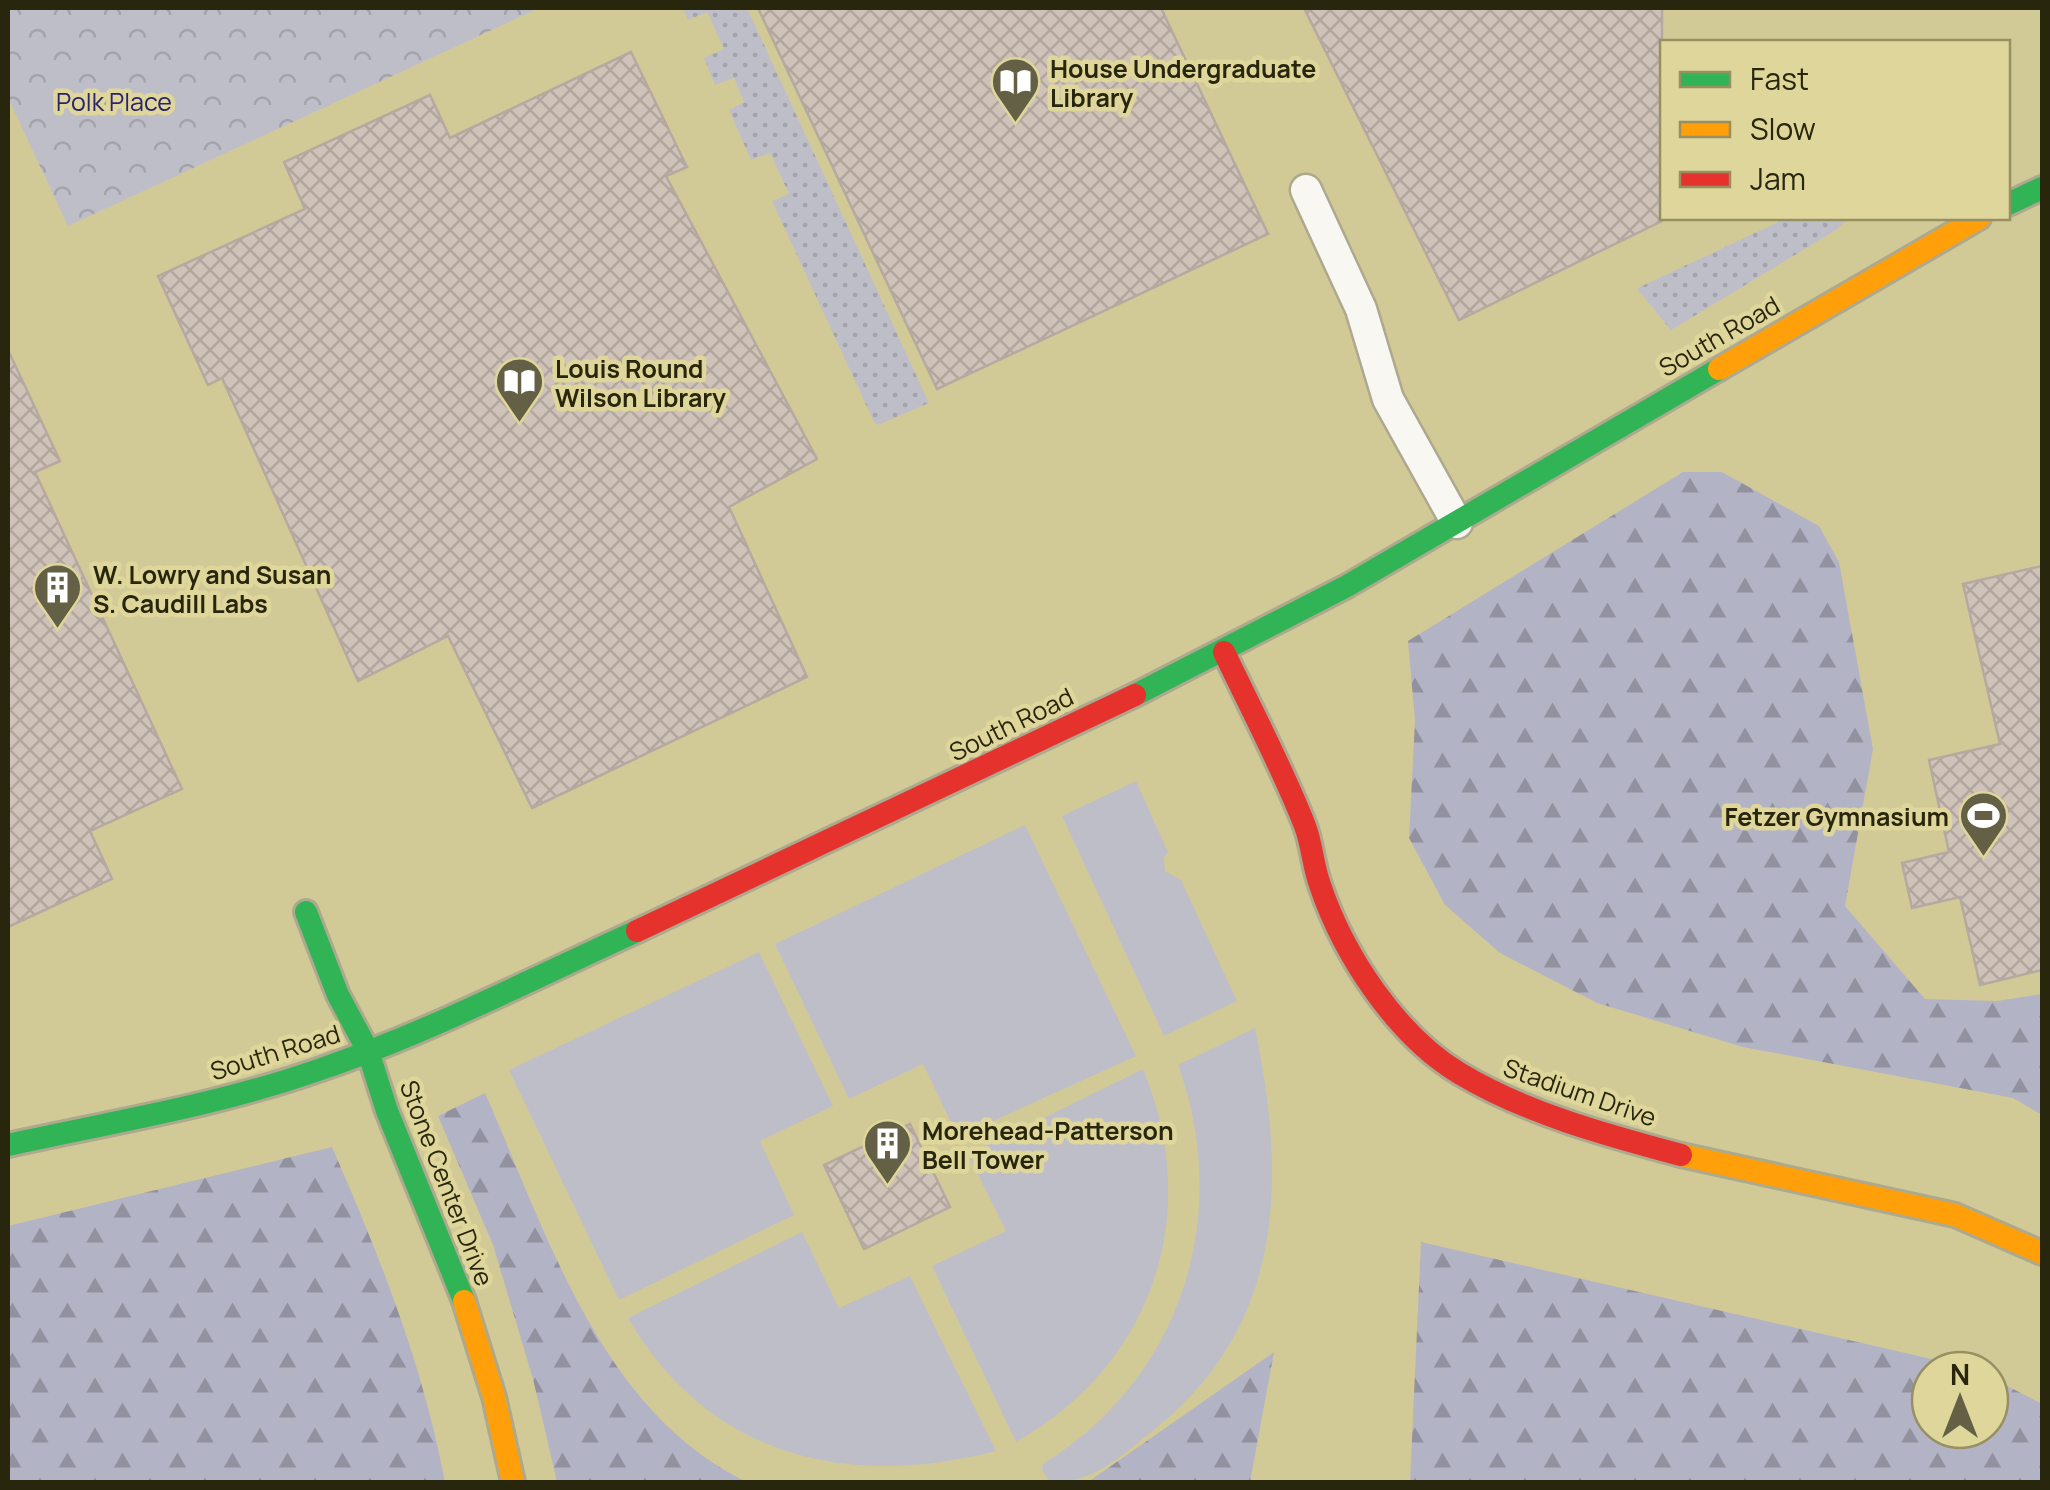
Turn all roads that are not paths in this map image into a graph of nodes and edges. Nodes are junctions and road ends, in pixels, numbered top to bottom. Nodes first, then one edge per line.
1 (2042, 188) edge
2 (1306, 190) dead end
3 (2010, 203) edge
4 (1976, 220) edge
5 (1457, 523) junction
6 (1224, 652) junction
7 (306, 912) dead end
8 (368, 1052) junction
9 (8, 1144) edge
10 (2042, 1253) edge
11 (513, 1482) edge

1 - 3 main road
2 - 5 lane
4 - 5 main road, South Road
5 - 6 main road, South Road
6 - 8 main road, South Road
6 - 10 main road, Stadium Drive
7 - 8 main road, Stone Center Drive
8 - 9 main road, South Road
8 - 11 main road, Stone Center Drive

